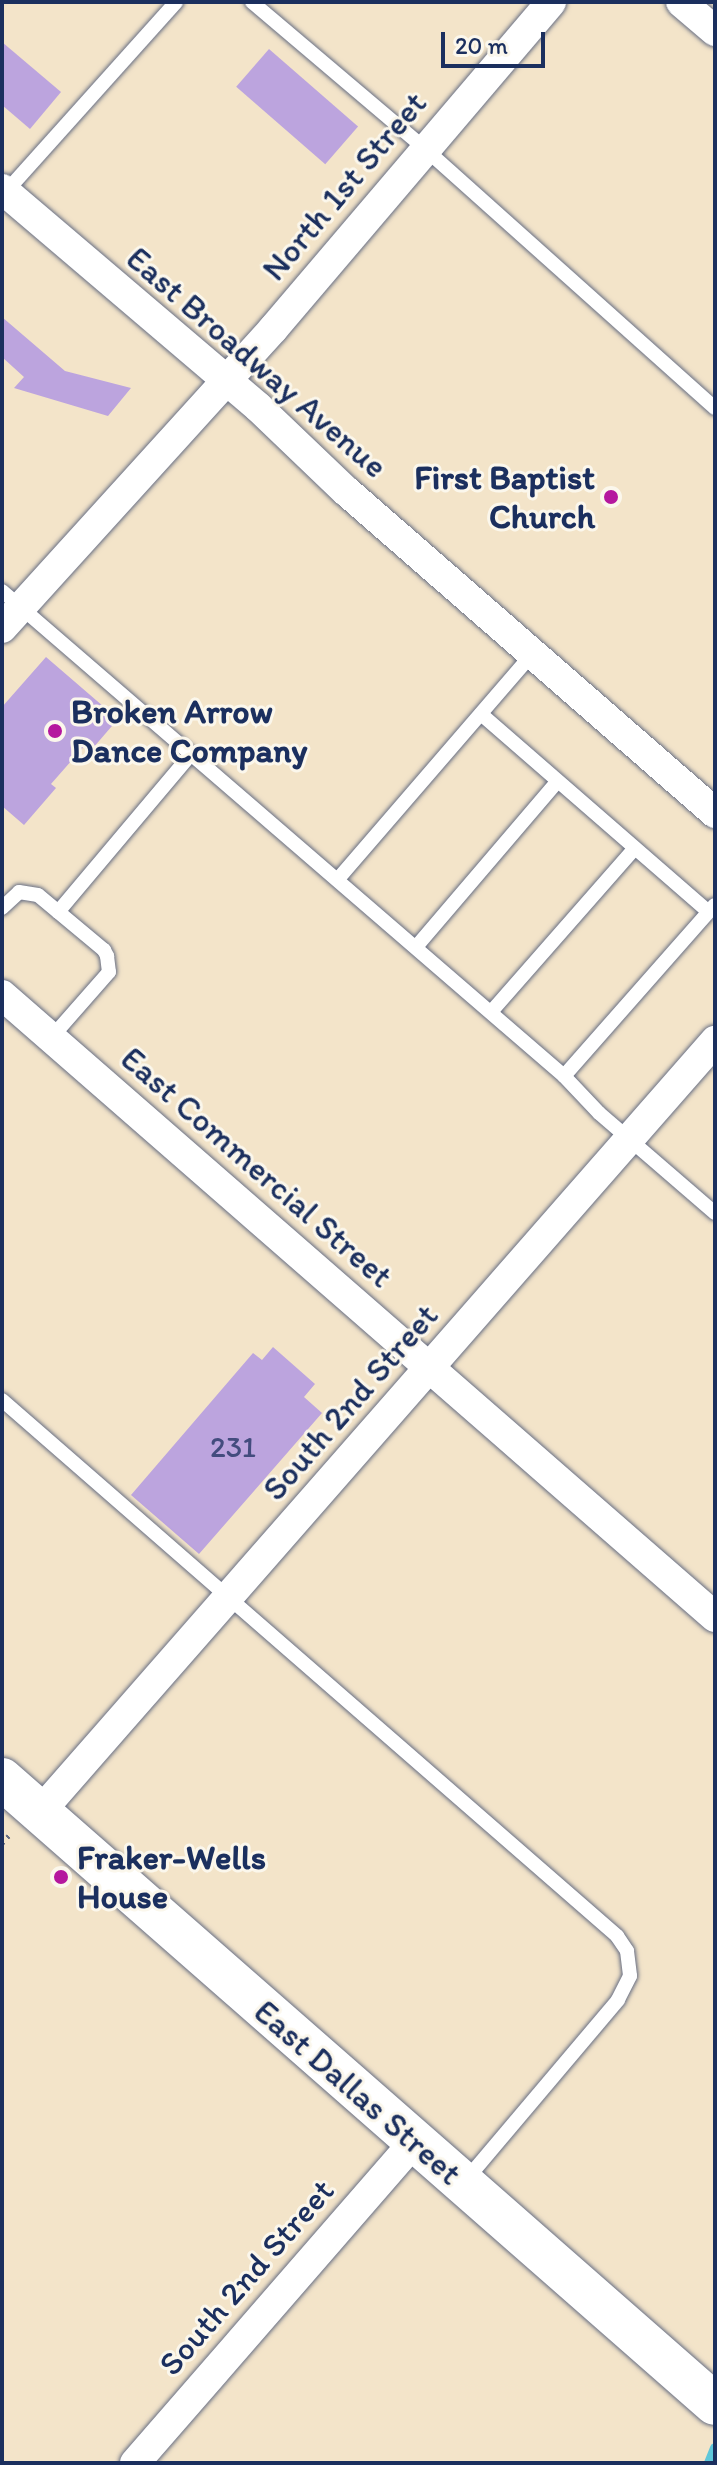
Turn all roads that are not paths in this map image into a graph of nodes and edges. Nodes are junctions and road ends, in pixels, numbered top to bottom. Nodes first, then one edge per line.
1 (176, 2) edge
2 (252, 2) edge
3 (551, 2) edge
4 (681, 2) edge
5 (715, 31) edge
6 (424, 148) junction
7 (3, 192) edge
8 (224, 380) junction
9 (715, 408) edge
10 (8, 609) edge
11 (533, 653) junction
12 (481, 714) junction
13 (191, 754) junction
14 (558, 781) junction
15 (715, 813) edge
16 (635, 848) junction
17 (338, 879) junction
18 (2, 908) edge
19 (711, 908) edge
20 (58, 912) junction
21 (416, 947) junction
22 (2, 995) edge
23 (491, 1012) junction
24 (51, 1038) junction
25 (715, 1041) edge
26 (564, 1076) junction
27 (629, 1139) junction
28 (715, 1213) edge
29 (431, 1369) junction
30 (2, 1400) edge
31 (229, 1597) junction
32 (715, 1617) edge
33 (2, 1779) edge
34 (40, 1812) junction
35 (414, 2142) junction
36 (463, 2184) junction
37 (715, 2404) edge
38 (135, 2463) edge

1 - 7 lane
2 - 6 lane
3 - 6 street, North 1st Street
4 - 5 street
6 - 8 street, North 1st Street
6 - 9 lane
7 - 8 street, East Broadway Avenue
8 - 10 street, North 1st Street
8 - 11 street, East Broadway Avenue
10 - 13 lane
11 - 12 lane
11 - 15 street, East Broadway Avenue
12 - 14 lane
12 - 17 lane
13 - 17 lane
13 - 20 lane
14 - 16 lane
14 - 21 lane
16 - 19 lane
16 - 23 lane
17 - 21 lane
18 - 20 lane
19 - 26 lane
20 - 24 lane
21 - 23 lane
22 - 24 street, East Commercial Street
23 - 26 lane
24 - 29 street, East Commercial Street
25 - 27 street, South 2nd Street
26 - 27 lane
27 - 28 lane
27 - 29 street, South 2nd Street
29 - 31 street, South 2nd Street
29 - 32 street, East Commercial Street
30 - 31 lane
31 - 34 street, South 2nd Street
31 - 36 lane
33 - 34 street, East Dallas Street
34 - 35 street, East Dallas Street
35 - 36 street, East Dallas Street
35 - 38 street, South 2nd Street
36 - 37 street, East Dallas Street

